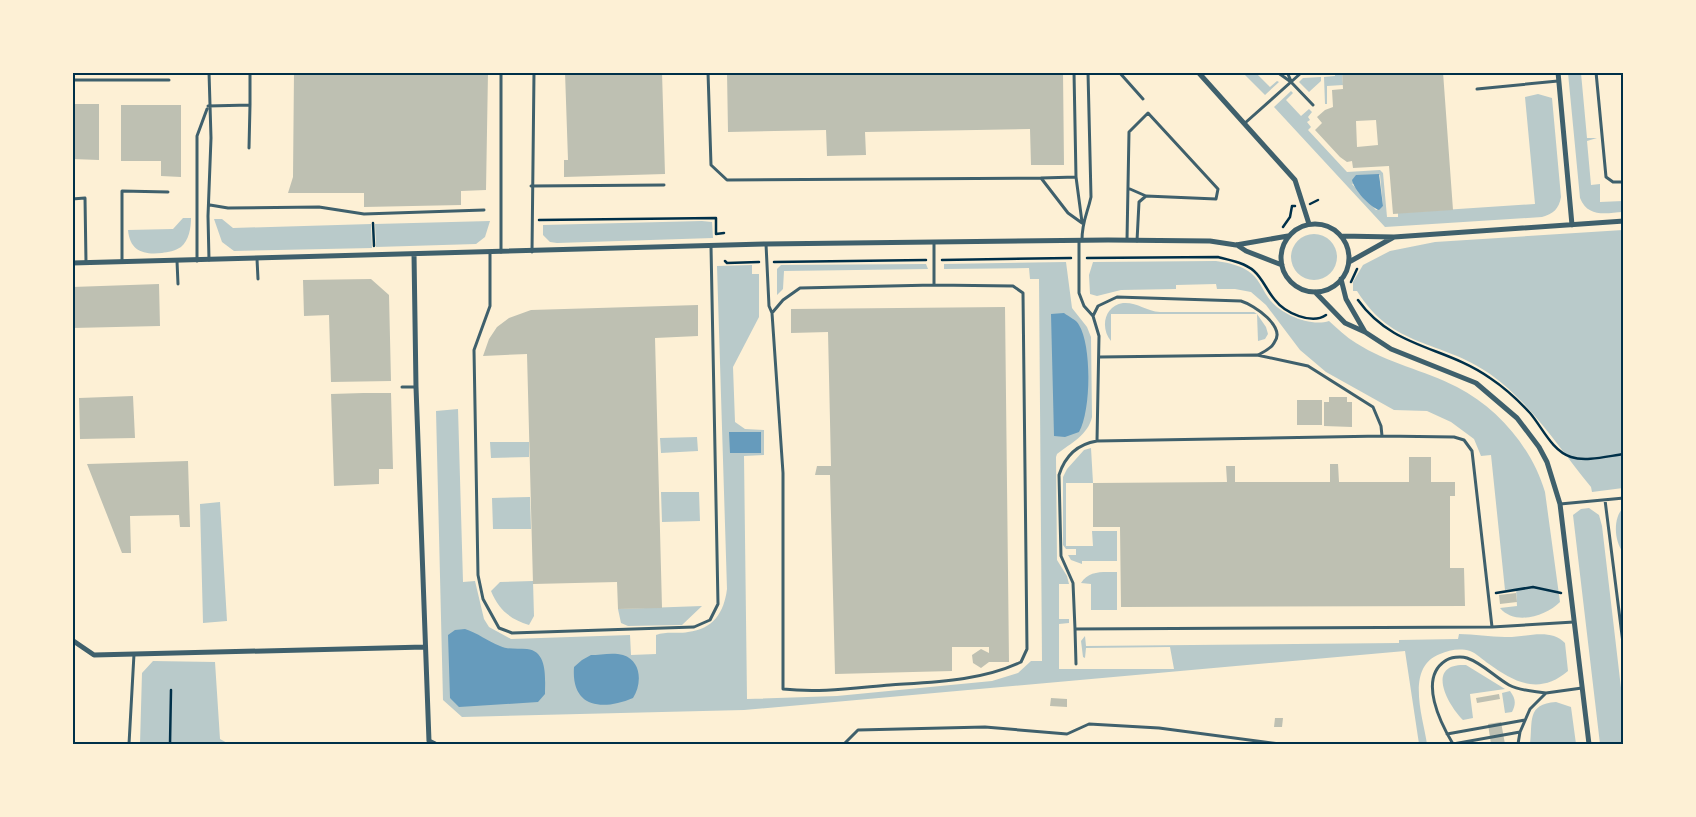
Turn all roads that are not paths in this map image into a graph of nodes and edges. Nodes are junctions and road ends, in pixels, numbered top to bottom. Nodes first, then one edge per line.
1 (208, 72) edge
2 (250, 72) edge
3 (501, 72) edge
4 (534, 72) edge
5 (708, 72) edge
6 (1074, 72) edge
7 (1088, 72) edge
8 (1119, 72) edge
9 (1198, 72) edge
10 (1277, 72) edge
11 (1287, 72) edge
12 (1304, 72) edge
13 (1558, 72) edge
14 (1596, 72) edge
15 (72, 80) edge
16 (169, 80) dead end
17 (1559, 81) junction
18 (1291, 82) junction
19 (1477, 89) dead end
20 (1143, 99) dead end
21 (250, 104) junction
22 (1313, 105) dead end
23 (208, 106) junction
24 (1245, 123) junction
25 (249, 148) dead end
26 (1076, 177) junction
27 (1040, 178) junction
28 (1624, 182) edge
29 (664, 185) dead end
30 (531, 186) junction
31 (1130, 189) junction
32 (168, 192) dead end
33 (1146, 196) junction
34 (72, 198) edge
35 (210, 206) junction
36 (484, 210) dead end
37 (1624, 222) edge
38 (1082, 223) junction
39 (1309, 224) junction
40 (1572, 225) junction
41 (1288, 236) junction
42 (1341, 236) junction
43 (1394, 237) junction
44 (1081, 241) junction
45 (1127, 241) junction
46 (1137, 241) junction
47 (934, 242) junction
48 (766, 244) junction
49 (1236, 245) junction
50 (711, 246) junction
51 (501, 252) junction
52 (532, 252) junction
53 (490, 253) junction
54 (414, 254) junction
55 (257, 259) junction
56 (197, 260) junction
57 (209, 260) junction
58 (122, 261) junction
59 (177, 261) junction
60 (86, 262) junction
61 (1349, 262) junction
62 (72, 263) edge
63 (1282, 265) junction
64 (258, 279) dead end
65 (1341, 279) junction
66 (178, 284) dead end
67 (934, 285) junction
68 (1315, 292) junction
69 (772, 313) junction
70 (1093, 316) junction
71 (1365, 332) junction
72 (1257, 355) junction
73 (1100, 357) junction
74 (416, 387) junction
75 (402, 388) dead end
76 (1382, 436) junction
77 (1097, 441) junction
78 (1624, 498) edge
79 (1605, 500) junction
80 (1560, 504) junction
81 (1575, 622) junction
82 (1492, 627) junction
83 (1075, 629) junction
84 (72, 640) edge
85 (425, 647) junction
86 (1624, 651) edge
87 (134, 654) junction
88 (1076, 664) dead end
89 (1582, 688) junction
90 (1546, 693) junction
91 (1526, 720) junction
92 (1520, 732) junction
93 (1447, 734) junction
94 (128, 744) edge
95 (435, 744) edge
96 (471, 744) edge
97 (546, 744) edge
98 (844, 744) edge
99 (1280, 744) edge
100 (1453, 744) edge
101 (1513, 744) edge
102 (1518, 744) edge
103 (1589, 744) edge

1 - 23 lane
2 - 21 lane
3 - 51 lane
4 - 30 lane
5 - 27 lane
6 - 26 lane
7 - 38 lane
8 - 20 lane
9 - 24 street
10 - 18 lane
11 - 18 lane
12 - 18 lane
13 - 17 street
14 - 28 lane
15 - 16 lane
17 - 19 lane
17 - 40 street
18 - 22 lane
18 - 24 lane
21 - 23 lane
21 - 25 lane
23 - 35 lane
23 - 56 lane
24 - 39 street
26 - 27 lane
26 - 38 lane
27 - 38 lane
29 - 30 lane
30 - 52 lane
31 - 33 lane
31 - 33 lane
31 - 45 lane
32 - 58 lane
33 - 46 lane
34 - 60 lane
35 - 36 lane
35 - 57 lane
37 - 40 street
38 - 44 lane
39 - 41 street
39 - 42 street
40 - 43 street
41 - 49 street
41 - 63 street
42 - 43 street
42 - 61 street
43 - 61 street
44 - 45 street
44 - 47 street
44 - 70 lane
45 - 46 street
46 - 49 street
47 - 48 street
47 - 67 lane
48 - 50 street
48 - 69 lane
49 - 63 street
50 - 52 street
50 - 53 lane
51 - 52 street
51 - 53 street
53 - 54 street
54 - 55 street
54 - 74 street
55 - 57 street
55 - 64 lane
56 - 57 street
56 - 59 street
58 - 59 street
58 - 60 street
59 - 66 lane
60 - 62 street
61 - 65 street
63 - 68 street
65 - 68 street
65 - 71 street
67 - 69 lane
67 - 69 lane
68 - 71 street
70 - 72 lane
70 - 73 lane
71 - 80 street
72 - 73 lane
72 - 76 lane
73 - 77 lane
74 - 75 lane
74 - 85 street
76 - 77 lane
76 - 82 lane
77 - 83 lane
78 - 79 lane
79 - 80 lane
79 - 86 lane
80 - 81 street
81 - 82 lane
81 - 89 street
82 - 83 lane
83 - 88 lane
84 - 87 street
85 - 87 street
85 - 95 street
87 - 94 lane
89 - 90 lane
89 - 103 street
90 - 91 lane
90 - 93 lane
91 - 92 lane
91 - 93 lane
92 - 100 lane
92 - 102 lane
93 - 100 lane
96 - 97 lane
98 - 99 lane
101 - 102 lane

